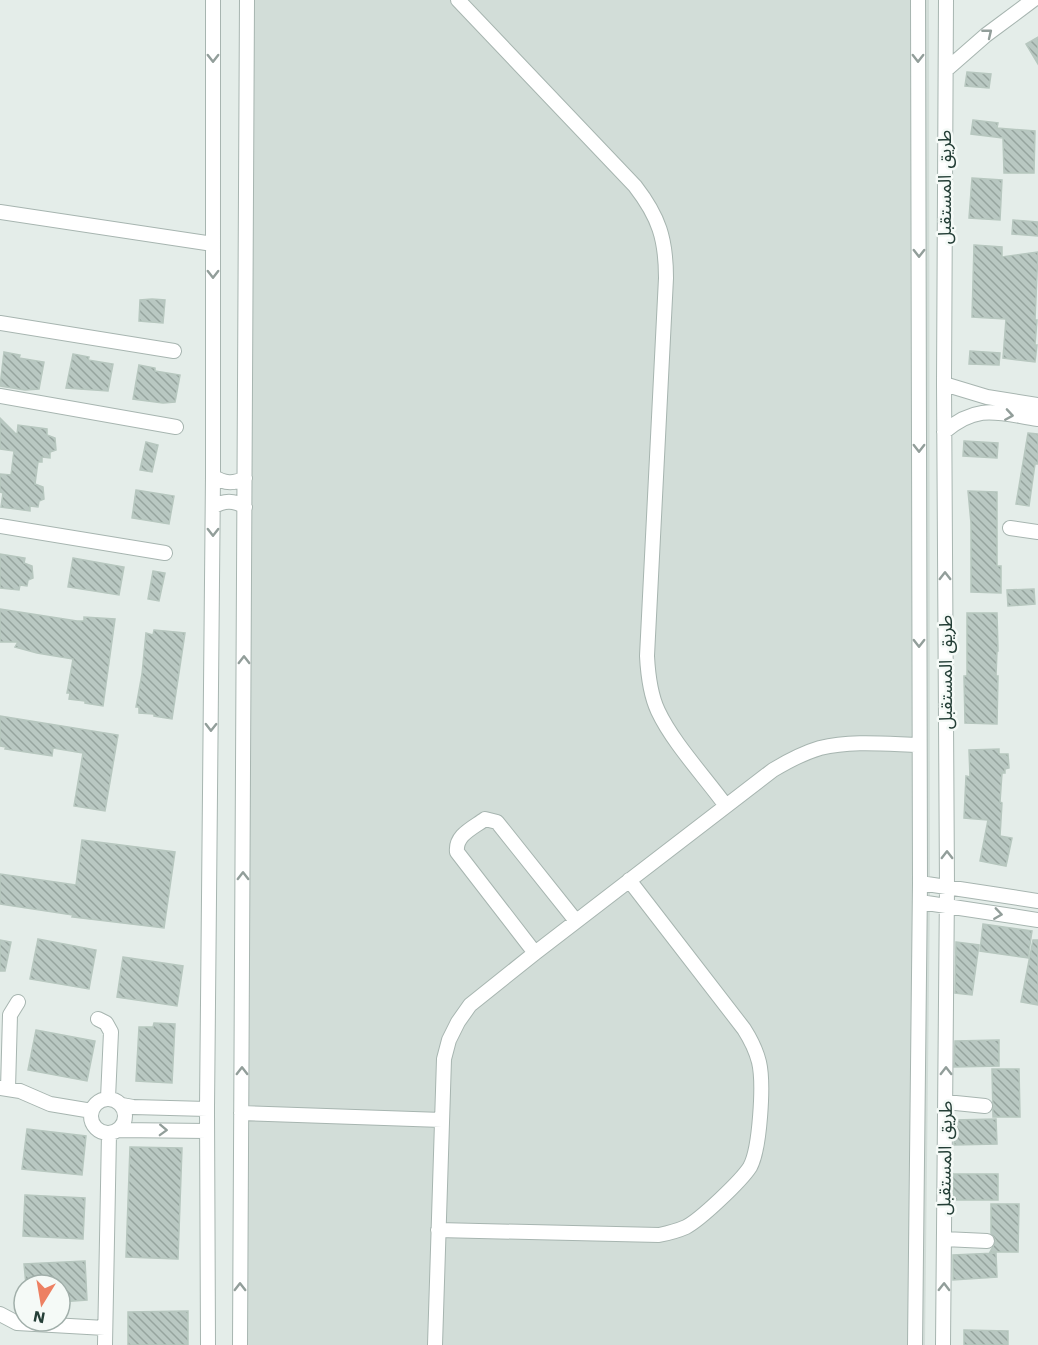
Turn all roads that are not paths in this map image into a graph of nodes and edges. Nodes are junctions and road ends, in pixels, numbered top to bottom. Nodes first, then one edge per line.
1 (213, 0) edge
2 (247, 0) edge
3 (458, 0) edge
4 (918, 0) edge
5 (945, 0) edge
6 (1033, 0) edge
7 (946, 70) junction
8 (0, 212) edge
9 (213, 244) junction
10 (0, 323) edge
11 (174, 351) dead end
12 (944, 384) junction
13 (0, 396) edge
14 (987, 397) junction
15 (1038, 405) edge
16 (987, 412) junction
17 (1038, 419) edge
18 (176, 427) dead end
19 (944, 432) junction
20 (213, 477) junction
21 (245, 478) junction
22 (213, 507) junction
23 (245, 507) junction
24 (0, 526) edge
25 (1010, 528) dead end
26 (1038, 532) edge
27 (165, 553) dead end
28 (920, 745) junction
29 (726, 806) junction
30 (629, 880) junction
31 (920, 883) junction
32 (947, 887) junction
33 (1038, 901) edge
34 (920, 902) junction
35 (947, 907) junction
36 (1038, 920) edge
37 (576, 921) junction
38 (535, 952) junction
39 (18, 1002) dead end
40 (98, 1019) dead end
41 (4, 1088) edge
42 (108, 1098) junction
43 (946, 1102) junction
44 (122, 1105) junction
45 (985, 1106) dead end
46 (207, 1109) junction
47 (92, 1111) junction
48 (242, 1113) junction
49 (442, 1120) junction
50 (207, 1131) junction
51 (114, 1132) junction
52 (438, 1230) junction
53 (944, 1239) junction
54 (987, 1241) dead end
55 (0, 1314) edge
56 (105, 1328) junction
57 (105, 1345) edge
58 (208, 1345) edge
59 (240, 1345) edge
60 (435, 1345) edge
61 (915, 1345) edge
62 (943, 1345) edge

1 -> 9 street
2 - 21 street
3 - 29 street
4 -> 28 street, طريق المستقبل
5 - 7 street, طريق المستقبل
7 -> 6 street
7 - 12 street, طريق المستقبل
8 - 9 street
9 -> 20 street
10 - 11 street
12 - 14 street
12 - 19 street, طريق المستقبل
13 - 18 street
14 - 15 street
14 - 16 street
16 -> 17 street
16 - 19 street
32 -> 19 street, طريق المستقبل
20 - 21 street
20 - 22 street
21 - 23 street
22 - 23 street
22 -> 46 street
48 -> 23 street
24 - 27 street
25 - 26 street
28 - 29 street
28 - 31 street, طريق المستقبل
29 - 30 street
30 - 37 street
30 - 52 street
31 - 32 street
31 - 34 street, طريق المستقبل
32 - 33 street
32 - 35 street, طريق المستقبل
34 - 35 street
34 - 61 street, طريق المستقبل
35 -> 36 street
43 -> 35 street, طريق المستقبل
37 - 38 street
37 - 38 street
38 - 49 street
39 - 41 street
40 - 42 street
41 - 47 street
42 - 44 street
42 - 47 street
43 - 45 street
43 - 53 street, طريق المستقبل
44 - 46 street
44 - 51 street
46 - 50 street
47 - 51 street
48 - 49 street
59 -> 48 street
49 - 52 street
51 -> 50 street
50 - 58 street
51 - 56 street
52 - 60 street
53 - 54 street
62 -> 53 street, طريق المستقبل
55 - 56 street
56 - 57 street

